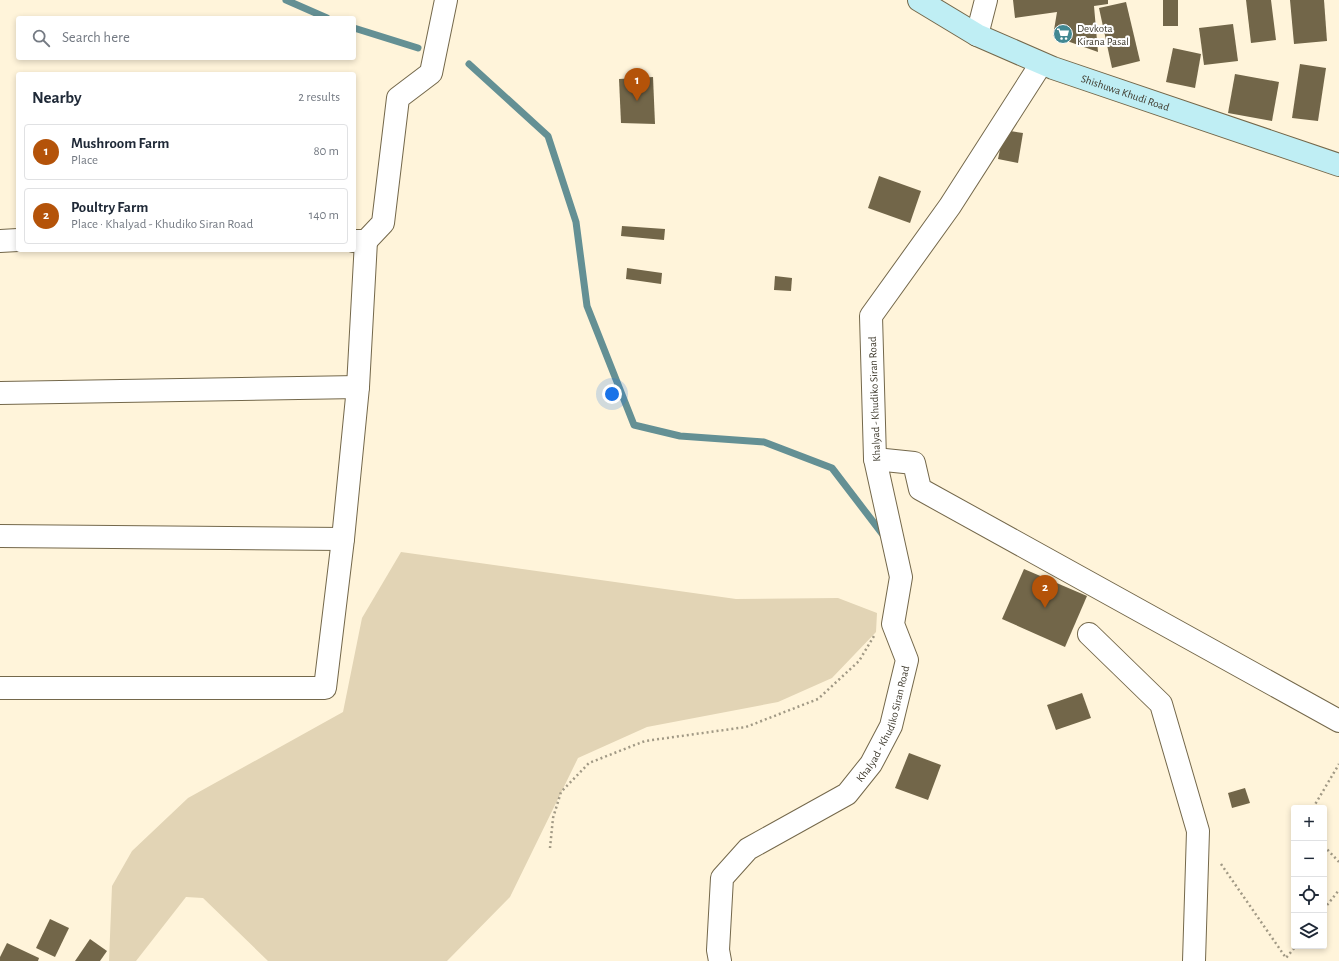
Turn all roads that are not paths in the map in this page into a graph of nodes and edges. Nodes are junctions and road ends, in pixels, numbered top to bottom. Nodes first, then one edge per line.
1 (446, 0) edge
2 (920, 0) edge
3 (986, 0) edge
4 (977, 34) junction
5 (1041, 64) junction
6 (1339, 165) edge
7 (0, 240) edge
8 (16, 240) edge
9 (360, 241) edge
10 (358, 387) junction
11 (0, 392) edge
12 (875, 459) junction
13 (0, 536) edge
14 (343, 539) junction
15 (1089, 634) dead end
16 (0, 688) edge
17 (1339, 721) edge
18 (720, 961) edge
19 (1194, 961) edge

1 - 9 street
2 - 4 main road, Shishuwa Khudi Road
3 - 4 street
4 - 5 main road, Shishuwa Khudi Road
5 - 6 main road, Shishuwa Khudi Road
5 - 12 street, Khalyad - Khudiko Siran Road
7 - 8 street
9 - 10 street
10 - 11 street
10 - 14 street
12 - 17 street
12 - 18 street, Khalyad - Khudiko Siran Road
13 - 14 street
14 - 16 street
15 - 19 street

